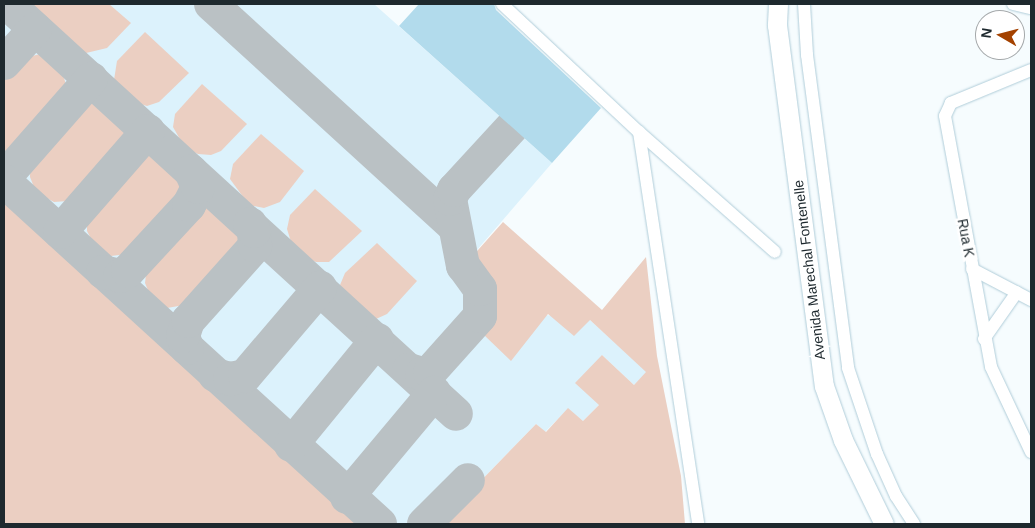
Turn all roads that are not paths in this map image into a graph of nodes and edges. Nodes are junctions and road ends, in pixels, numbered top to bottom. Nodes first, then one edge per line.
1 (502, 4) edge
2 (778, 4) edge
3 (804, 4) edge
4 (1013, 4) edge
5 (1031, 8) edge
6 (1031, 70) edge
7 (639, 132) junction
8 (775, 252) dead end
9 (972, 269) junction
10 (1017, 292) junction
11 (1031, 300) edge
12 (984, 338) junction
13 (1031, 452) edge
14 (698, 524) edge
15 (884, 524) edge
16 (914, 524) edge

1 - 7 street
2 - 15 main road, Avenida Marechal Fontenelle
3 - 16 street
4 - 5 street
6 - 9 street, Rua K
7 - 8 street
7 - 14 street
9 - 10 street
9 - 12 street, Rua K
10 - 11 street
10 - 12 street
12 - 13 street, Rua K

